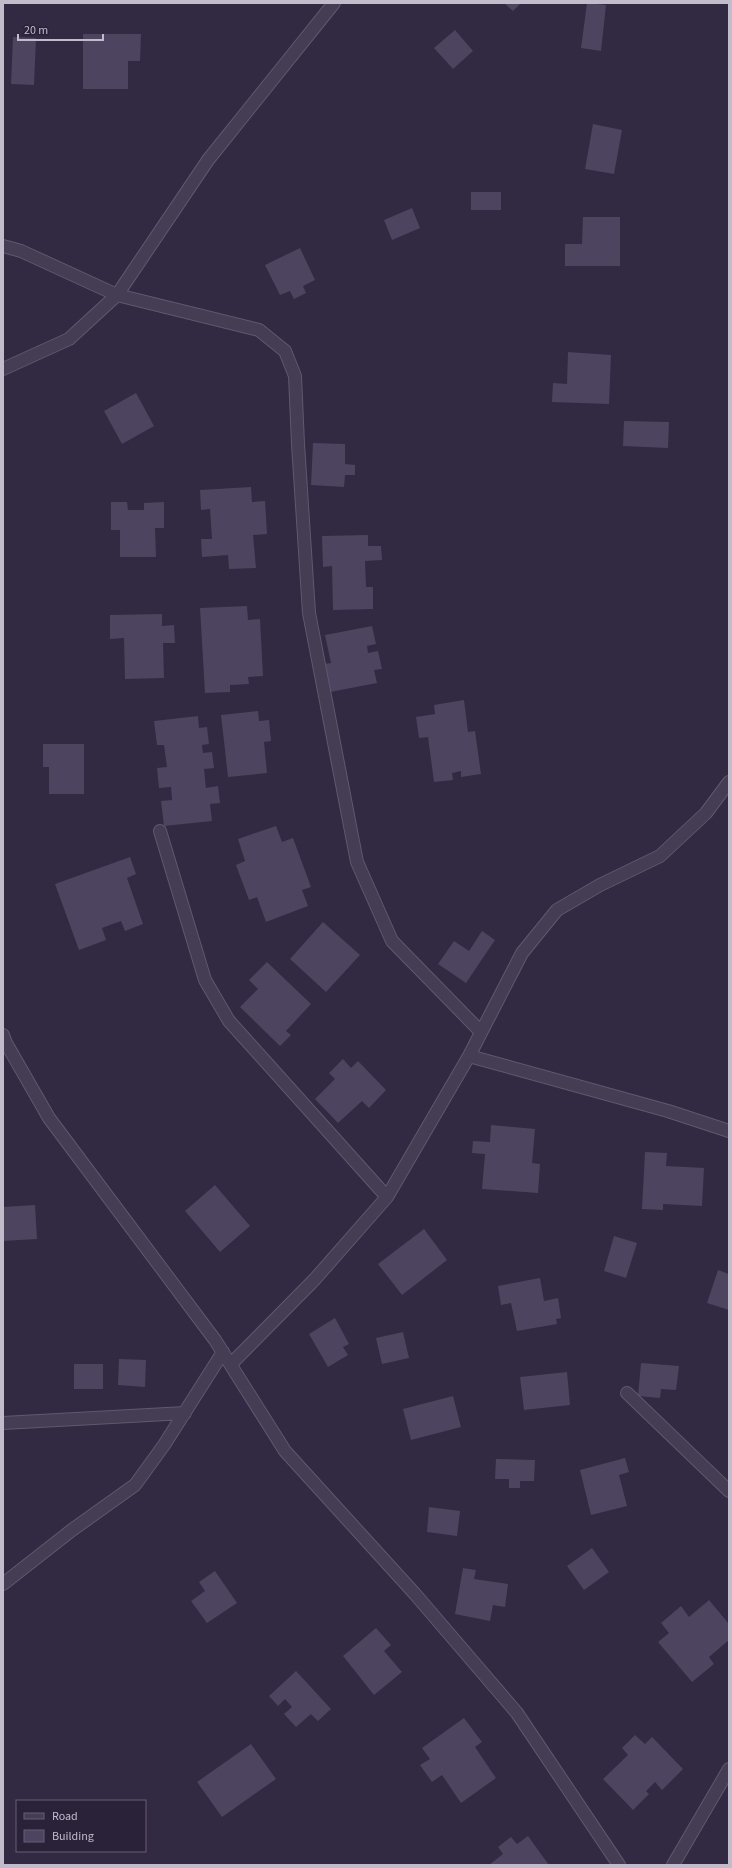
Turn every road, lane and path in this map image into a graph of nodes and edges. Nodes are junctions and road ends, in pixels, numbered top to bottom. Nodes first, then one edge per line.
1 (334, 3) edge
2 (3, 246) edge
3 (117, 295) junction
4 (3, 369) edge
5 (729, 782) edge
6 (160, 831) dead end
7 (481, 1032) junction
8 (3, 1035) edge
9 (469, 1056) junction
10 (729, 1131) edge
11 (387, 1196) junction
12 (223, 1352) junction
13 (231, 1364) junction
14 (627, 1393) dead end
15 (185, 1413) junction
16 (3, 1423) edge
17 (729, 1491) edge
18 (3, 1584) edge
19 (729, 1769) edge
20 (619, 1865) edge
21 (673, 1865) edge

1 - 3 street
2 - 3 street
3 - 4 street
3 - 7 street
5 - 7 street
6 - 11 street
7 - 9 street
8 - 12 street
9 - 10 street
9 - 11 street
11 - 13 street
12 - 13 street
12 - 15 street
13 - 20 street
14 - 17 street
15 - 16 street
15 - 18 street
19 - 21 street

